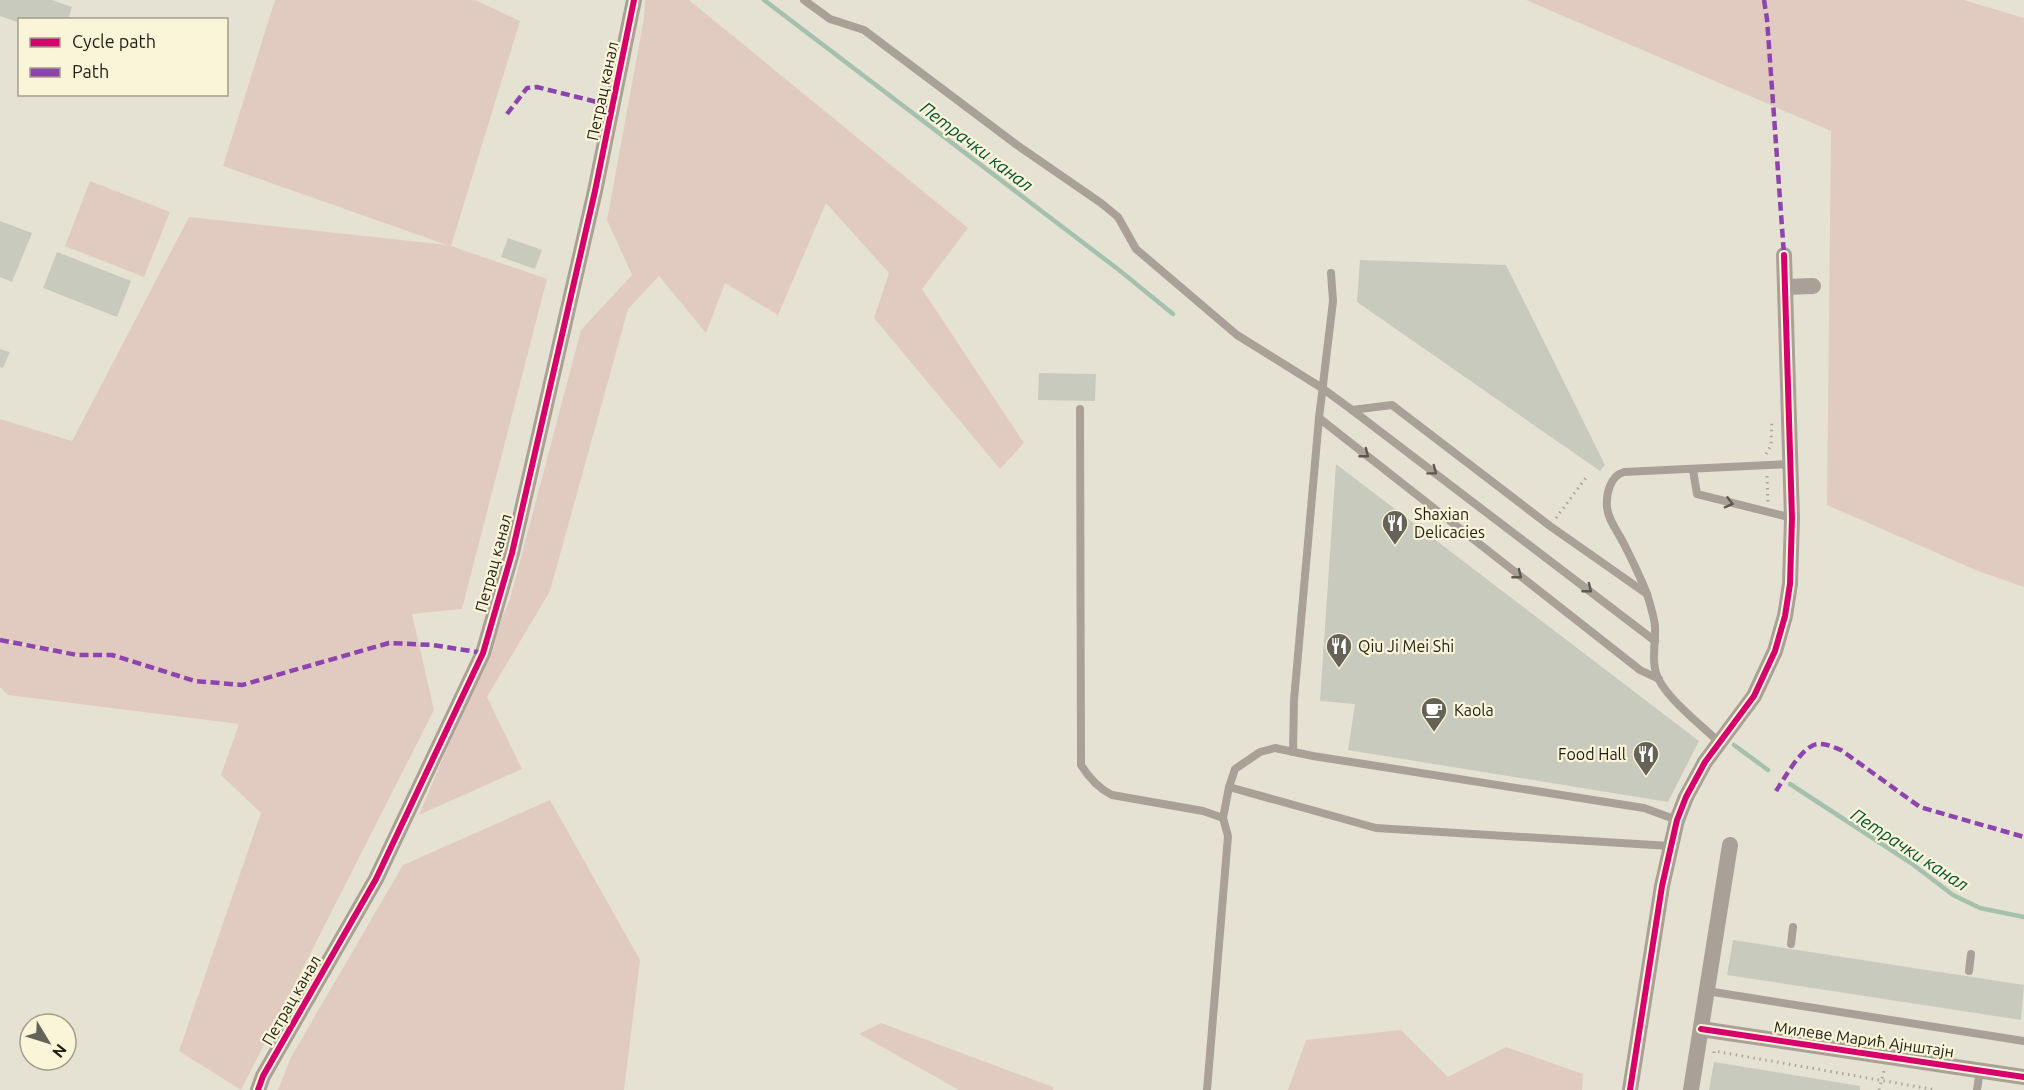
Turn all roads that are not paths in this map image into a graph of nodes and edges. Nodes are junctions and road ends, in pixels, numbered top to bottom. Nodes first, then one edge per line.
1 (634, 0) edge
2 (804, 0) edge
3 (1784, 255) dead end
4 (1331, 273) dead end
5 (1813, 286) dead end
6 (1785, 287) junction
7 (1322, 388) junction
8 (1080, 409) dead end
9 (1353, 410) junction
10 (1318, 418) junction
11 (1789, 464) junction
12 (1692, 470) junction
13 (1792, 518) junction
14 (1647, 594) junction
15 (1655, 641) junction
16 (1659, 679) junction
17 (1720, 743) junction
18 (1293, 752) junction
19 (1229, 787) junction
20 (1223, 818) junction
21 (1677, 820) junction
22 (1730, 845) dead end
23 (1670, 846) junction
24 (1793, 927) dead end
25 (1791, 944) dead end
26 (1971, 954) dead end
27 (1969, 971) dead end
28 (1707, 991) junction
29 (1701, 1029) junction
30 (2024, 1041) edge
31 (1980, 1070) junction
32 (2024, 1077) edge
33 (258, 1090) edge
34 (1207, 1090) edge
35 (1630, 1090) edge
36 (1691, 1090) edge
37 (1977, 1090) edge

1 - 33 street, Петрац канал
2 - 7 lane
3 - 6 street
4 - 7 lane
5 - 6 street
6 - 11 street
7 - 9 lane
7 - 10 lane
8 - 20 lane
9 - 14 lane
9 -> 15 lane
10 -> 16 lane
10 - 18 lane
11 - 12 lane
11 - 13 street
12 -> 13 lane
12 - 14 lane
13 - 17 street
14 - 15 lane
15 - 16 lane
16 - 17 lane
17 - 21 street
18 - 19 lane
18 - 21 lane
19 - 20 lane
19 - 23 lane
20 - 34 lane
21 - 23 street
22 - 28 street
23 - 35 street
24 - 25 lane
26 - 27 lane
28 - 29 street
28 - 30 lane
29 - 31 street, Милеве Марић Ајнштајн
29 - 36 street
31 - 32 street, Милеве Марић Ајнштајн
31 - 37 lane

